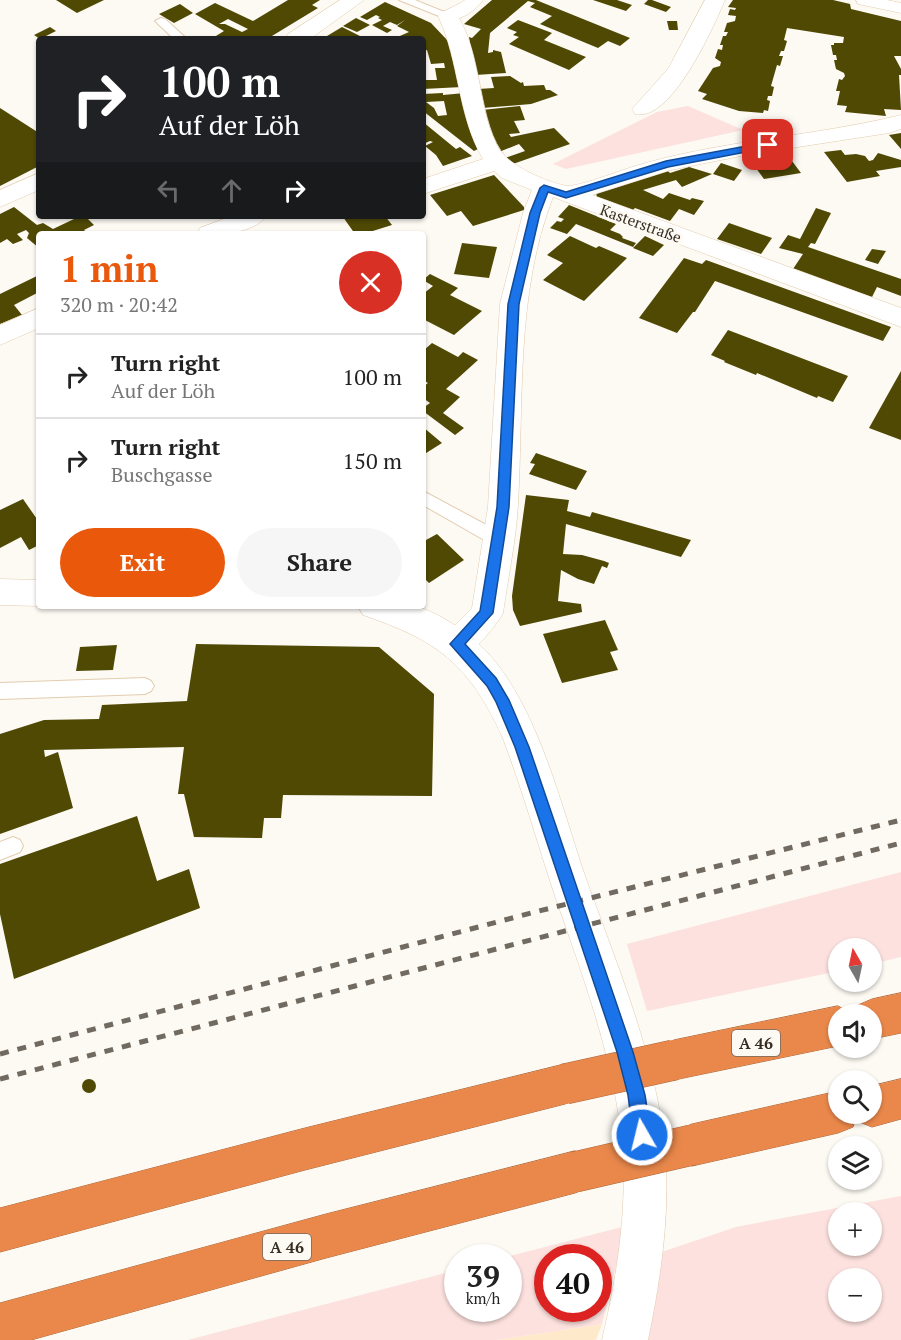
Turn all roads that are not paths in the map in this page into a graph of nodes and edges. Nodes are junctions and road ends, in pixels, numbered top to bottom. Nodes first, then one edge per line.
1 (354, 0) edge
2 (405, 0) edge
3 (475, 0) edge
4 (715, 0) edge
5 (864, 0) edge
6 (901, 8) edge
7 (448, 16) junction
8 (161, 21) dead end
9 (178, 36) edge
10 (300, 36) edge
11 (643, 109) dead end
12 (901, 122) edge
13 (497, 162) junction
14 (36, 182) edge
15 (426, 186) edge
16 (555, 191) junction
17 (0, 200) edge
18 (246, 219) edge
19 (216, 231) edge
20 (36, 318) edge
21 (901, 318) edge
22 (0, 336) edge
23 (426, 499) edge
24 (499, 540) junction
25 (0, 592) edge
26 (36, 593) edge
27 (383, 609) edge
28 (457, 644) junction
29 (145, 686) dead end
30 (0, 691) edge
31 (901, 1013) edge
32 (882, 1017) edge
33 (828, 1028) edge
34 (901, 1099) edge
35 (882, 1104) edge
36 (828, 1114) edge
37 (0, 1230) edge
38 (0, 1326) edge
39 (625, 1340) edge

1 - 10 street
2 - 7 lane
3 - 7 street
4 - 11 street
5 - 6 street
7 - 13 street, Kasterstraße
8 - 9 lane
12 - 16 street
13 - 15 street
13 - 16 street, Kasterstraße
14 - 17 street
16 - 21 street, Kasterstraße
16 - 24 street
18 - 19 street
20 - 22 street
23 - 24 lane
24 - 28 street
25 - 26 street
27 - 28 street
28 - 39 street
29 - 30 lane
31 - 32 highway
33 - 37 highway, A 46, bridge
34 - 35 highway
36 - 38 highway, A 46, bridge

